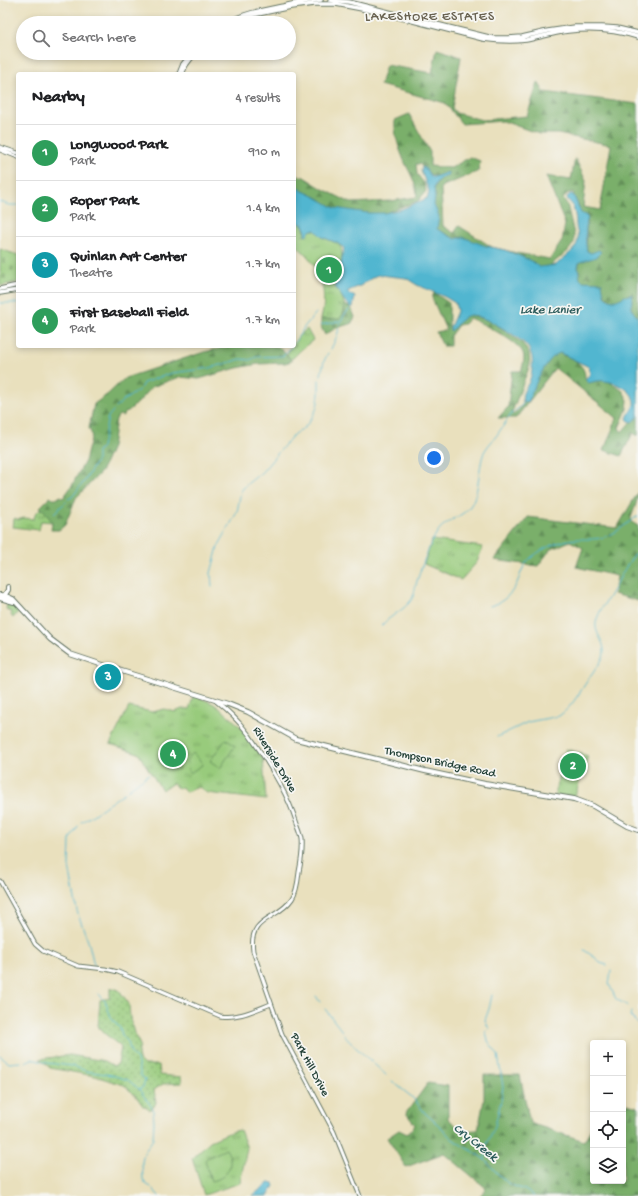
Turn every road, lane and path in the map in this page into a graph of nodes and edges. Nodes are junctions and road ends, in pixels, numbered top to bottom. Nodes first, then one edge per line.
1 (321, 0) edge
2 (330, 0) edge
3 (347, 2) edge
4 (241, 16) edge
5 (250, 16) edge
6 (412, 20) junction
7 (638, 33) edge
8 (638, 37) edge
9 (186, 60) edge
10 (190, 60) edge
11 (181, 72) edge
12 (181, 72) edge
13 (0, 147) edge
14 (0, 150) edge
15 (16, 152) edge
16 (16, 156) edge
17 (16, 285) edge
18 (0, 289) edge
19 (16, 290) edge
20 (0, 293) edge
21 (8, 586) dead end
22 (2, 597) edge
23 (214, 700) junction
24 (638, 830) edge
25 (0, 881) edge
26 (252, 939) joint
27 (271, 1004) junction
28 (262, 1008) junction
29 (274, 1013) junction
30 (360, 1196) edge

1 - 4 main road
2 - 3 main road
3 - 5 main road
3 - 6 main road
6 - 7 main road
6 - 8 main road
9 - 11 main road
10 - 12 main road
13 - 15 main road
14 - 16 main road
17 - 18 main road
19 - 20 main road
21 - 22 highway
22 - 23 highway, Thompson Bridge Road
23 - 24 highway, Thompson Bridge Road
23 - 26 main road, Riverside Drive
25 - 28 main road
26 - 27 main road, Park Hill Drive
27 - 28 main road
27 - 29 main road, Park Hill Drive
28 - 29 main road
29 - 30 main road, Park Hill Drive

